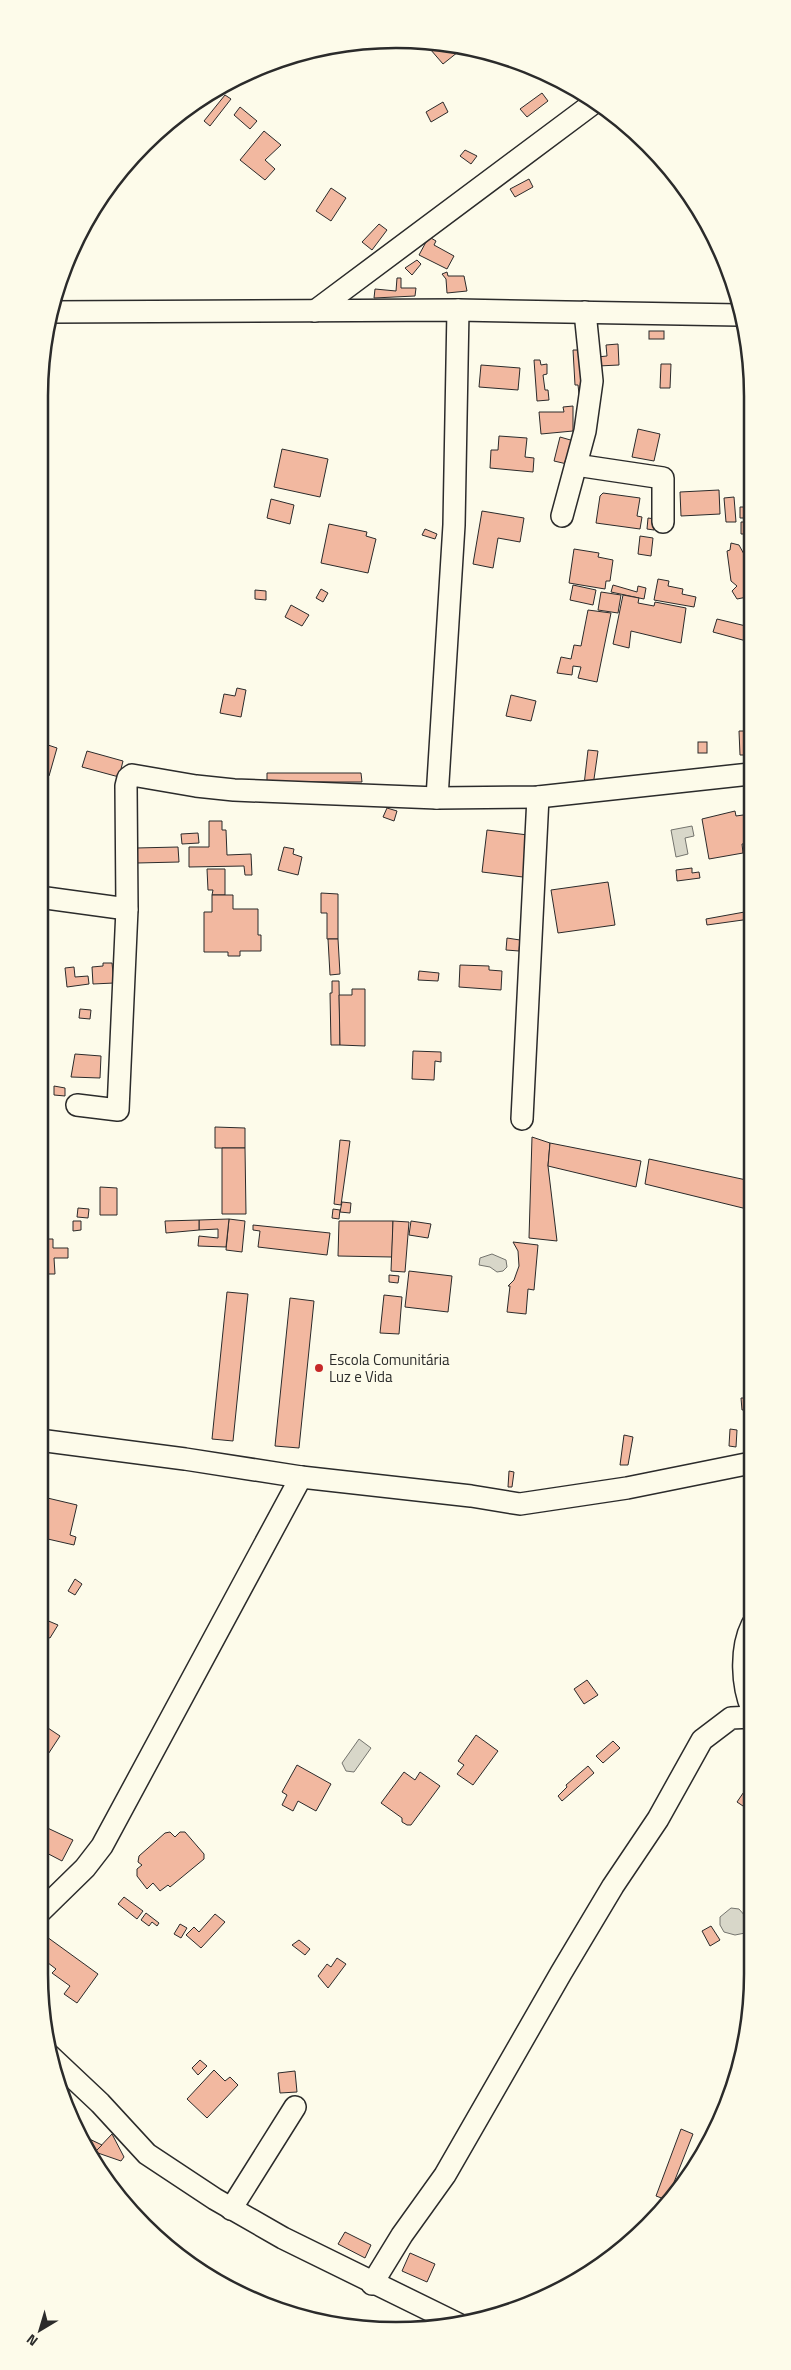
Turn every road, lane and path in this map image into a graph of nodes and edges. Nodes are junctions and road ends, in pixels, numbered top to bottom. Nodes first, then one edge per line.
1 (589, 106) edge
2 (315, 310) junction
3 (458, 310) junction
4 (57, 312) edge
5 (585, 312) junction
6 (734, 315) edge
7 (576, 465) junction
8 (562, 516) dead end
9 (663, 522) dead end
10 (744, 775) edge
11 (538, 797) junction
12 (436, 798) junction
13 (48, 898) edge
14 (127, 909) junction
15 (77, 1105) dead end
16 (522, 1119) dead end
17 (48, 1441) edge
18 (744, 1464) edge
19 (301, 1477) junction
20 (744, 1717) edge
21 (48, 1904) edge
22 (59, 2064) edge
23 (295, 2107) dead end
24 (232, 2209) junction
25 (372, 2284) junction
26 (447, 2319) edge

1 - 2 street
2 - 3 street
2 - 4 street
3 - 5 street
3 - 12 street
5 - 6 street
5 - 7 street
7 - 8 street
7 - 9 street
10 - 11 street
11 - 12 street
11 - 16 street
12 - 14 street
13 - 14 street
14 - 15 street
17 - 19 street
18 - 19 street
19 - 21 street
20 - 25 street
22 - 24 street
23 - 24 street
24 - 25 street
25 - 26 street

